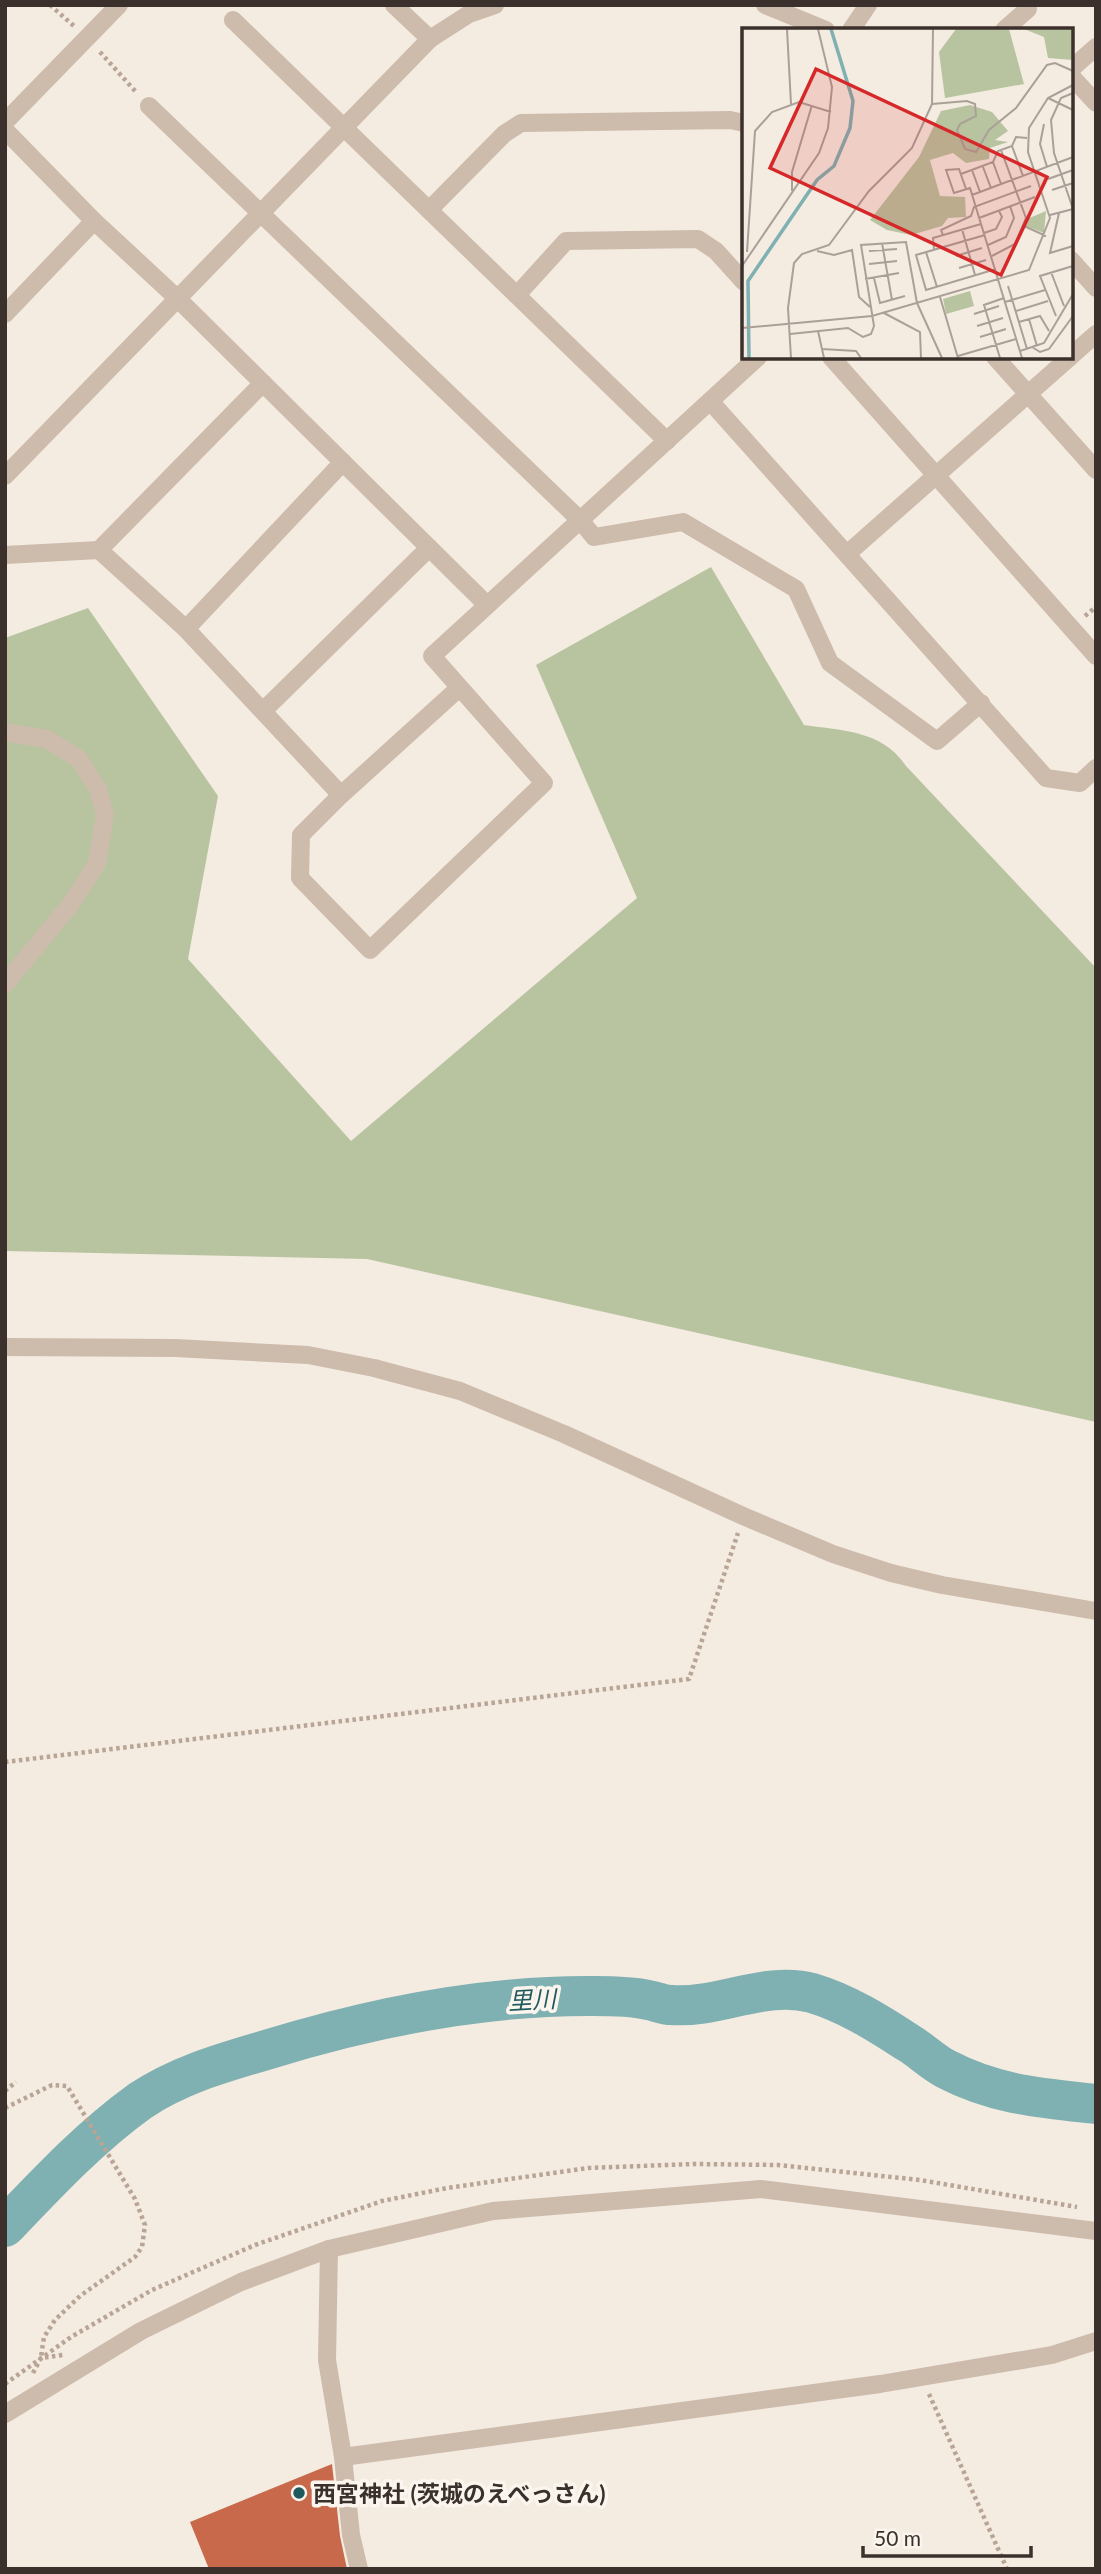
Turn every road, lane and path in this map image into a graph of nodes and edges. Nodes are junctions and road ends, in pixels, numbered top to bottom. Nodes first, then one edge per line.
1 (50, 5) edge
2 (119, 5) edge
3 (394, 5) edge
4 (495, 5) edge
5 (765, 5) edge
6 (868, 5) edge
7 (1028, 9) dead end
8 (233, 20) dead end
9 (821, 28) edge
10 (852, 28) edge
11 (1006, 28) edge
12 (87, 38) junction
13 (430, 39) junction
14 (1096, 47) edge
15 (1073, 67) edge
16 (1073, 78) edge
17 (1096, 103) edge
18 (149, 106) joint
19 (5, 122) edge
20 (742, 123) edge
21 (345, 128) junction
22 (5, 130) edge
23 (429, 210) junction
24 (260, 213) junction
25 (94, 221) junction
26 (1073, 262) edge
27 (742, 280) edge
28 (1096, 288) edge
29 (517, 295) junction
30 (178, 299) junction
31 (5, 314) edge
32 (1096, 334) edge
33 (1073, 355) edge
34 (756, 359) edge
35 (833, 359) edge
36 (997, 359) edge
37 (1069, 359) edge
38 (263, 383) junction
39 (1028, 394) junction
40 (710, 401) junction
41 (667, 441) junction
42 (343, 462) junction
43 (1096, 470) edge
44 (5, 476) edge
45 (936, 476) junction
46 (580, 520) junction
47 (429, 548) junction
48 (99, 550) junction
49 (847, 554) junction
50 (5, 555) edge
51 (487, 605) junction
52 (186, 629) junction
53 (1096, 656) edge
54 (458, 689) junction
55 (981, 703) junction
56 (262, 711) junction
57 (5, 732) edge
58 (1096, 768) edge
59 (341, 795) junction
60 (5, 984) edge
61 (5, 1347) edge
62 (743, 1516) junction
63 (1096, 1611) edge
64 (5, 1762) edge
65 (16, 2082) dead end
66 (5, 2091) edge
67 (5, 2108) edge
68 (1096, 2231) edge
69 (329, 2249) junction
70 (1096, 2341) edge
71 (41, 2358) dead end
72 (921, 2377) junction
73 (5, 2414) edge
74 (343, 2456) junction
75 (359, 2569) edge
76 (1007, 2569) edge

1 - 12 path
2 - 12 street
3 - 13 street
4 - 13 street
5 - 9 street
6 - 10 street
7 - 11 street
8 - 21 street
12 - 18 path
12 - 19 street
13 - 21 street
14 - 15 street
16 - 17 street
18 - 24 street
20 - 23 street
21 - 23 street
21 - 24 street
22 - 25 street
23 - 29 street
24 - 30 street
24 - 46 street
25 - 30 street
25 - 31 street
26 - 28 street
27 - 29 street
29 - 41 street
30 - 38 street
30 - 44 street
32 - 33 street
34 - 40 street
35 - 45 street
36 - 39 street
37 - 39 street
38 - 42 street
38 - 48 street
39 - 43 street
39 - 45 street
40 - 41 street
40 - 49 street
41 - 46 street
42 - 47 street
42 - 52 street
45 - 49 street
45 - 53 street
46 - 51 street
46 - 55 street
47 - 51 street
47 - 56 street
48 - 50 street
48 - 52 street
49 - 55 street
51 - 54 street
52 - 56 street
54 - 59 street
54 - 59 street
55 - 58 street
56 - 59 street
57 - 60 street
61 - 62 street
62 - 63 street
62 - 64 path
65 - 66 path
67 - 71 path
68 - 69 street
69 - 73 street
69 - 74 street
70 - 72 street
72 - 74 street
72 - 76 path
74 - 75 street

